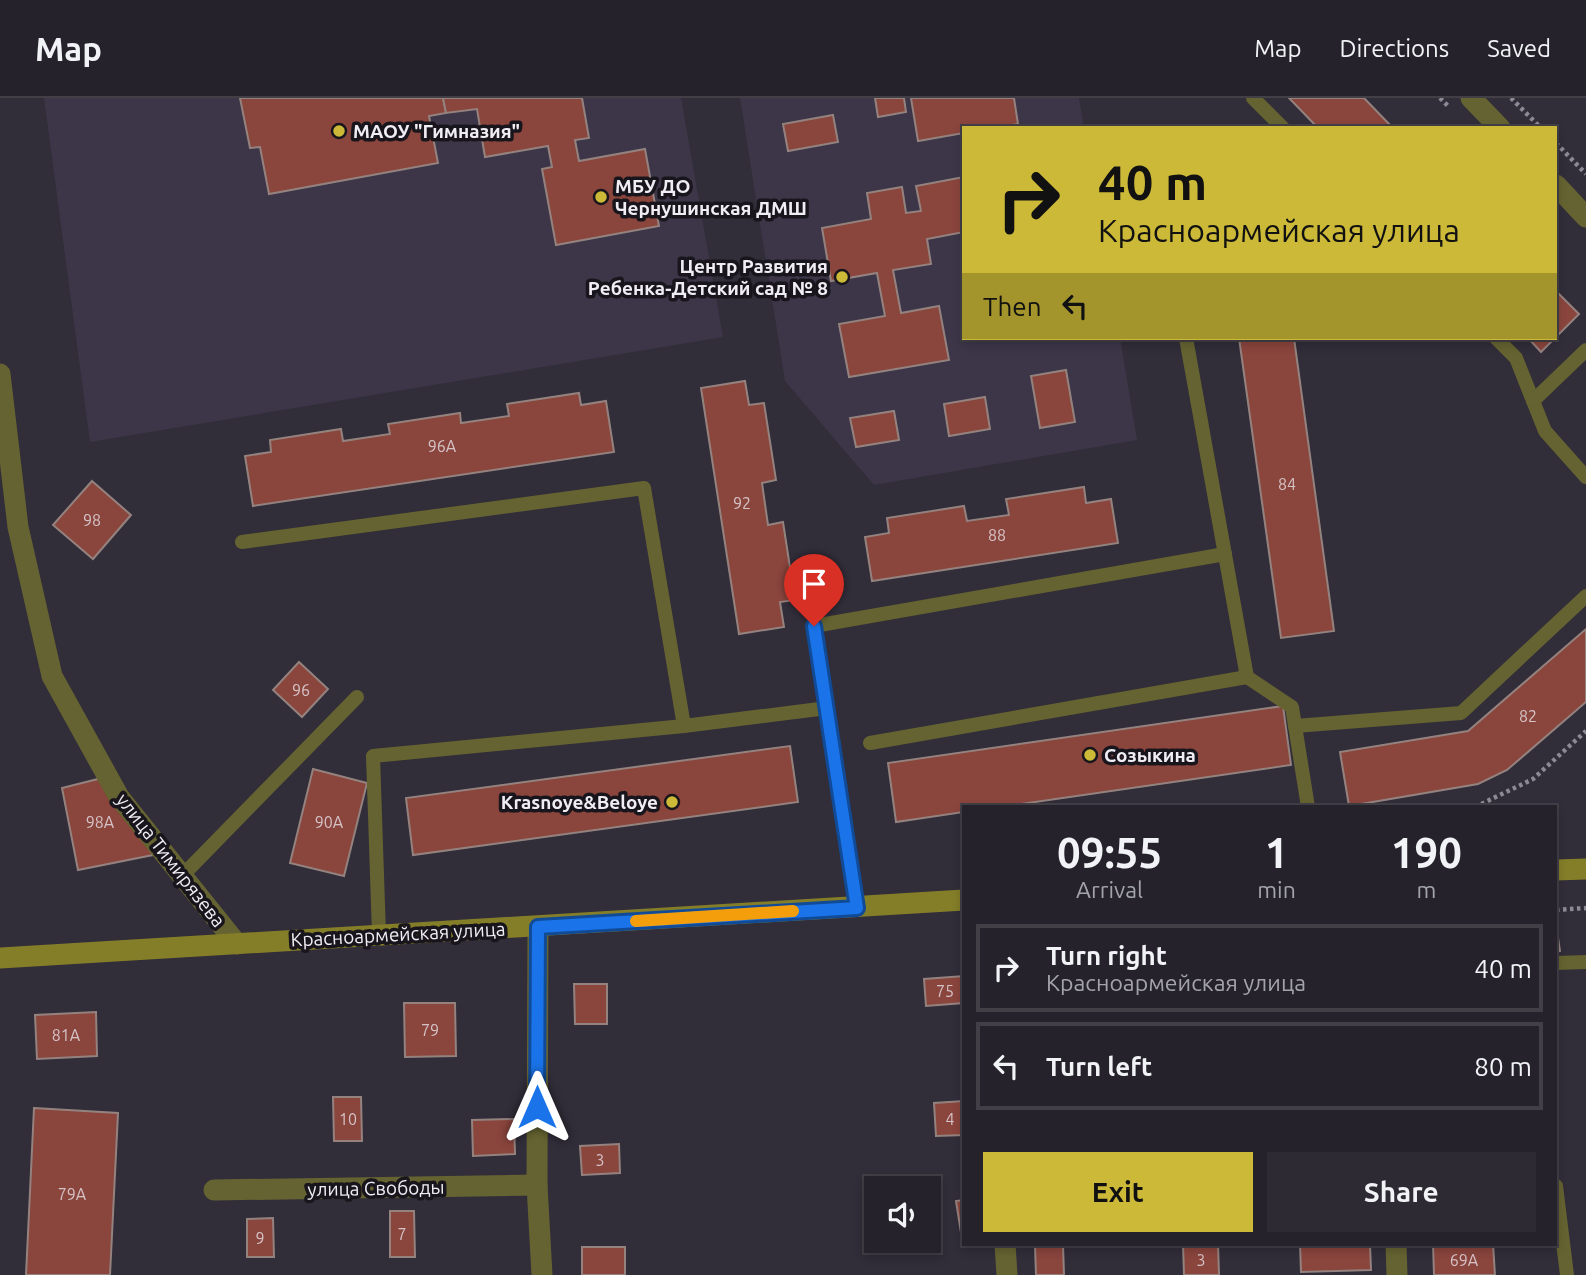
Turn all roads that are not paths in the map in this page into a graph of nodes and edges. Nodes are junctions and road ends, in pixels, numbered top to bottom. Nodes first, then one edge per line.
1 (1253, 98) edge
2 (1471, 98) edge
3 (1281, 126) edge
4 (1498, 126) edge
5 (1557, 186) edge
6 (1586, 217) edge
7 (1186, 340) edge
8 (1498, 340) edge
9 (1586, 350) edge
10 (0, 374) edge
11 (1533, 401) junction
12 (1586, 477) edge
13 (242, 542) dead end
14 (1225, 554) junction
15 (1586, 596) edge
16 (1247, 677) junction
17 (357, 697) dead end
18 (827, 708) junction
19 (684, 726) junction
20 (1295, 726) junction
21 (870, 743) dead end
22 (1308, 805) edge
23 (1586, 869) edge
24 (1557, 870) edge
25 (182, 876) junction
26 (962, 900) edge
27 (857, 908) junction
28 (538, 927) junction
29 (379, 934) junction
30 (237, 944) junction
31 (0, 958) edge
32 (1586, 962) edge
33 (1557, 964) edge
34 (537, 1185) junction
35 (214, 1191) dead end
36 (1557, 1194) edge
37 (1005, 1246) edge
38 (1396, 1246) edge
39 (542, 1275) edge
40 (1007, 1275) edge
41 (1397, 1275) edge
42 (1567, 1275) edge

1 - 3 lane
2 - 4 street
5 - 6 street
7 - 14 lane
8 - 11 lane
9 - 11 lane
10 - 25 street, улица Тимирязева
11 - 12 lane
13 - 19 lane
14 - 16 lane
14 - 18 lane
15 - 20 lane
16 - 20 lane
16 - 21 lane
17 - 25 lane
18 - 19 lane
18 - 27 lane
19 - 29 lane
20 - 22 lane
23 - 24 street
25 - 30 street, улица Тимирязева
26 - 27 street, Красноармейская улица
27 - 28 street, Красноармейская улица
28 - 29 street, Красноармейская улица
28 - 34 street
29 - 30 street, Красноармейская улица
30 - 31 street, Красноармейская улица
32 - 33 lane
34 - 35 street, улица Свободы
34 - 39 street
36 - 42 lane
37 - 40 street
38 - 41 street

